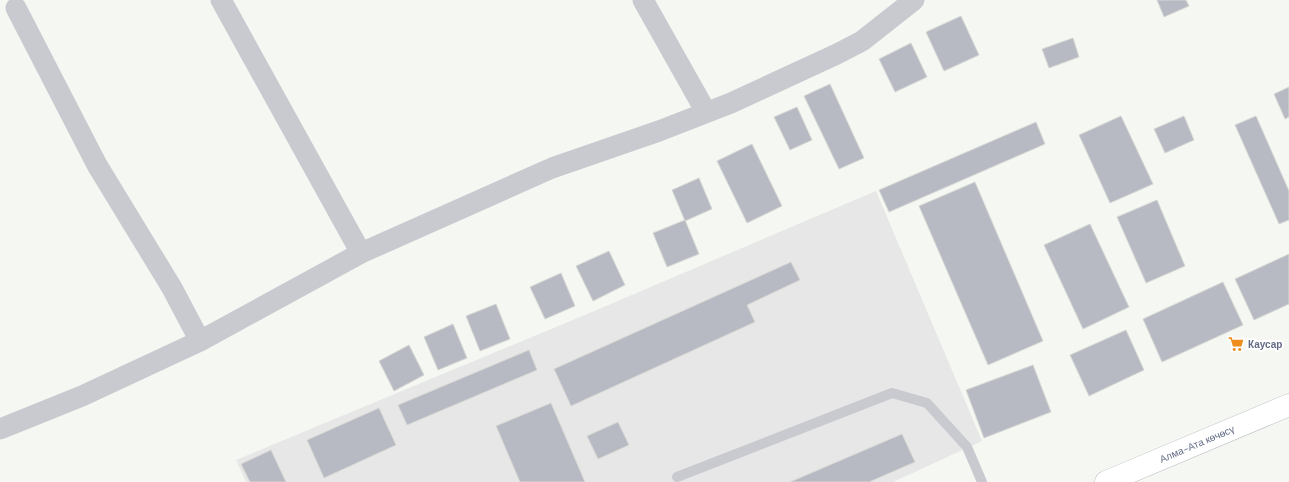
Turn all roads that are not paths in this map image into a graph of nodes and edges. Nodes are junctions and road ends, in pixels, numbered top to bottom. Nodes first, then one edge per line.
1 (222, 0) edge
2 (643, 0) edge
3 (914, 0) edge
4 (16, 8) dead end
5 (706, 112) junction
6 (361, 253) junction
7 (200, 341) junction
8 (1289, 405) edge
9 (0, 429) edge
10 (677, 477) dead end
11 (982, 482) edge
12 (1106, 482) edge

1 - 6 street
2 - 5 street
3 - 5 street
4 - 7 street
5 - 6 street
6 - 7 street
7 - 9 street
8 - 12 main road, Алма-Ата көчөсү
10 - 11 lane

